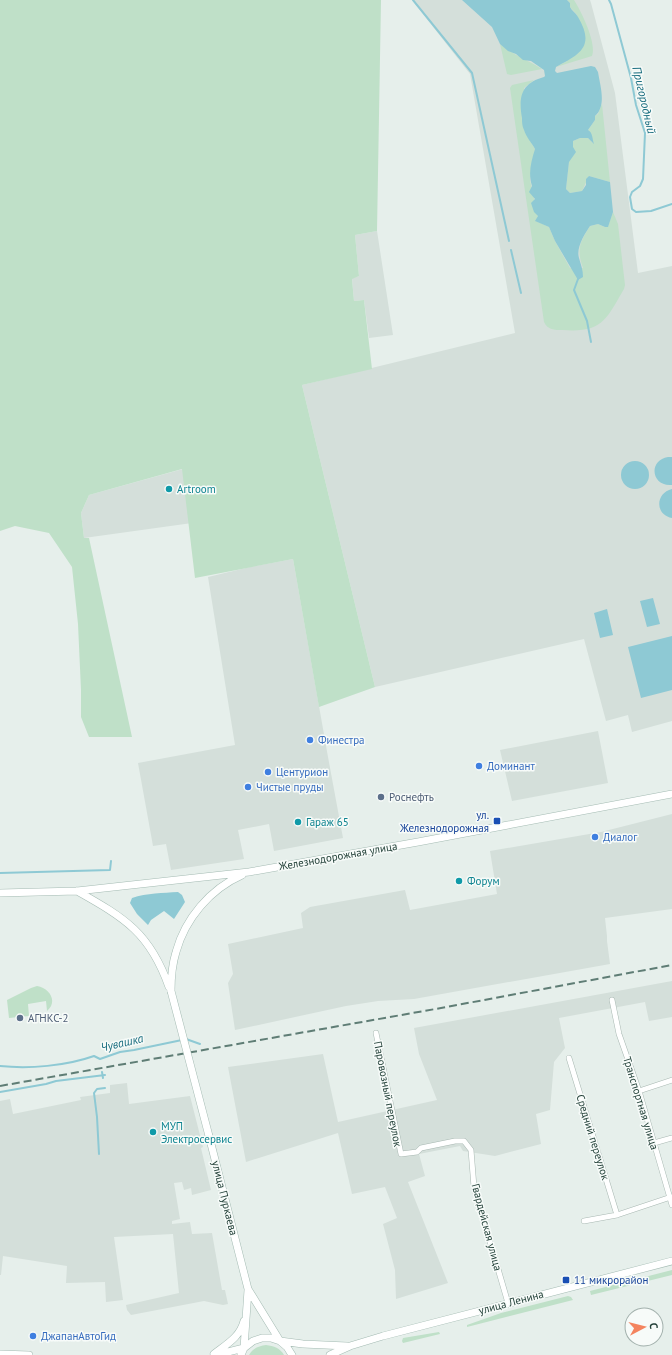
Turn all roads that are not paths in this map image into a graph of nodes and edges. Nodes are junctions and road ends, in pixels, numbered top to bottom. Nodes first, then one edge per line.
1 (672, 794) edge
2 (249, 872) junction
3 (77, 891) junction
4 (0, 893) edge
5 (170, 991) junction
6 (612, 1000) dead end
7 (376, 1033) dead end
8 (569, 1058) dead end
9 (672, 1080) edge
10 (639, 1091) junction
11 (672, 1138) edge
12 (654, 1143) junction
13 (472, 1150) joint
14 (671, 1198) edge
15 (672, 1205) edge
16 (617, 1215) junction
17 (584, 1221) dead end
18 (672, 1261) edge
19 (248, 1289) junction
20 (247, 1303) junction
21 (508, 1304) junction
22 (280, 1341) junction
23 (350, 1346) junction
24 (244, 1348) junction
25 (0, 1354) edge
26 (29, 1355) edge
27 (212, 1355) edge
28 (216, 1355) edge
29 (241, 1355) edge
30 (292, 1355) edge
31 (330, 1355) edge

1 - 2 main road, Железнодорожная улица
2 - 3 main road, Железнодорожная улица
2 - 5 main road
3 - 4 main road, Железнодорожная улица
3 - 5 main road, улица Пуркаева
5 - 19 main road, улица Пуркаева, bridge
6 - 10 street, Транспортная улица
7 - 13 street, Паровозный переулок
8 - 16 street, Средний переулок
9 - 10 street
10 - 12 street, Транспортная улица
11 - 12 street
12 - 14 street, Транспортная улица
13 - 21 street, Гвардейская улица
14 - 15 street, Транспортная улица
14 - 16 street
16 - 17 street
18 - 21 main road, улица Ленина
19 - 20 main road
19 - 22 main road
20 - 24 main road
20 - 27 main road
21 - 23 main road, улица Ленина
22 - 23 main road
22 - 24 main road
22 - 30 main road
23 - 31 main road
24 - 28 main road
24 - 29 main road
25 - 26 main road

